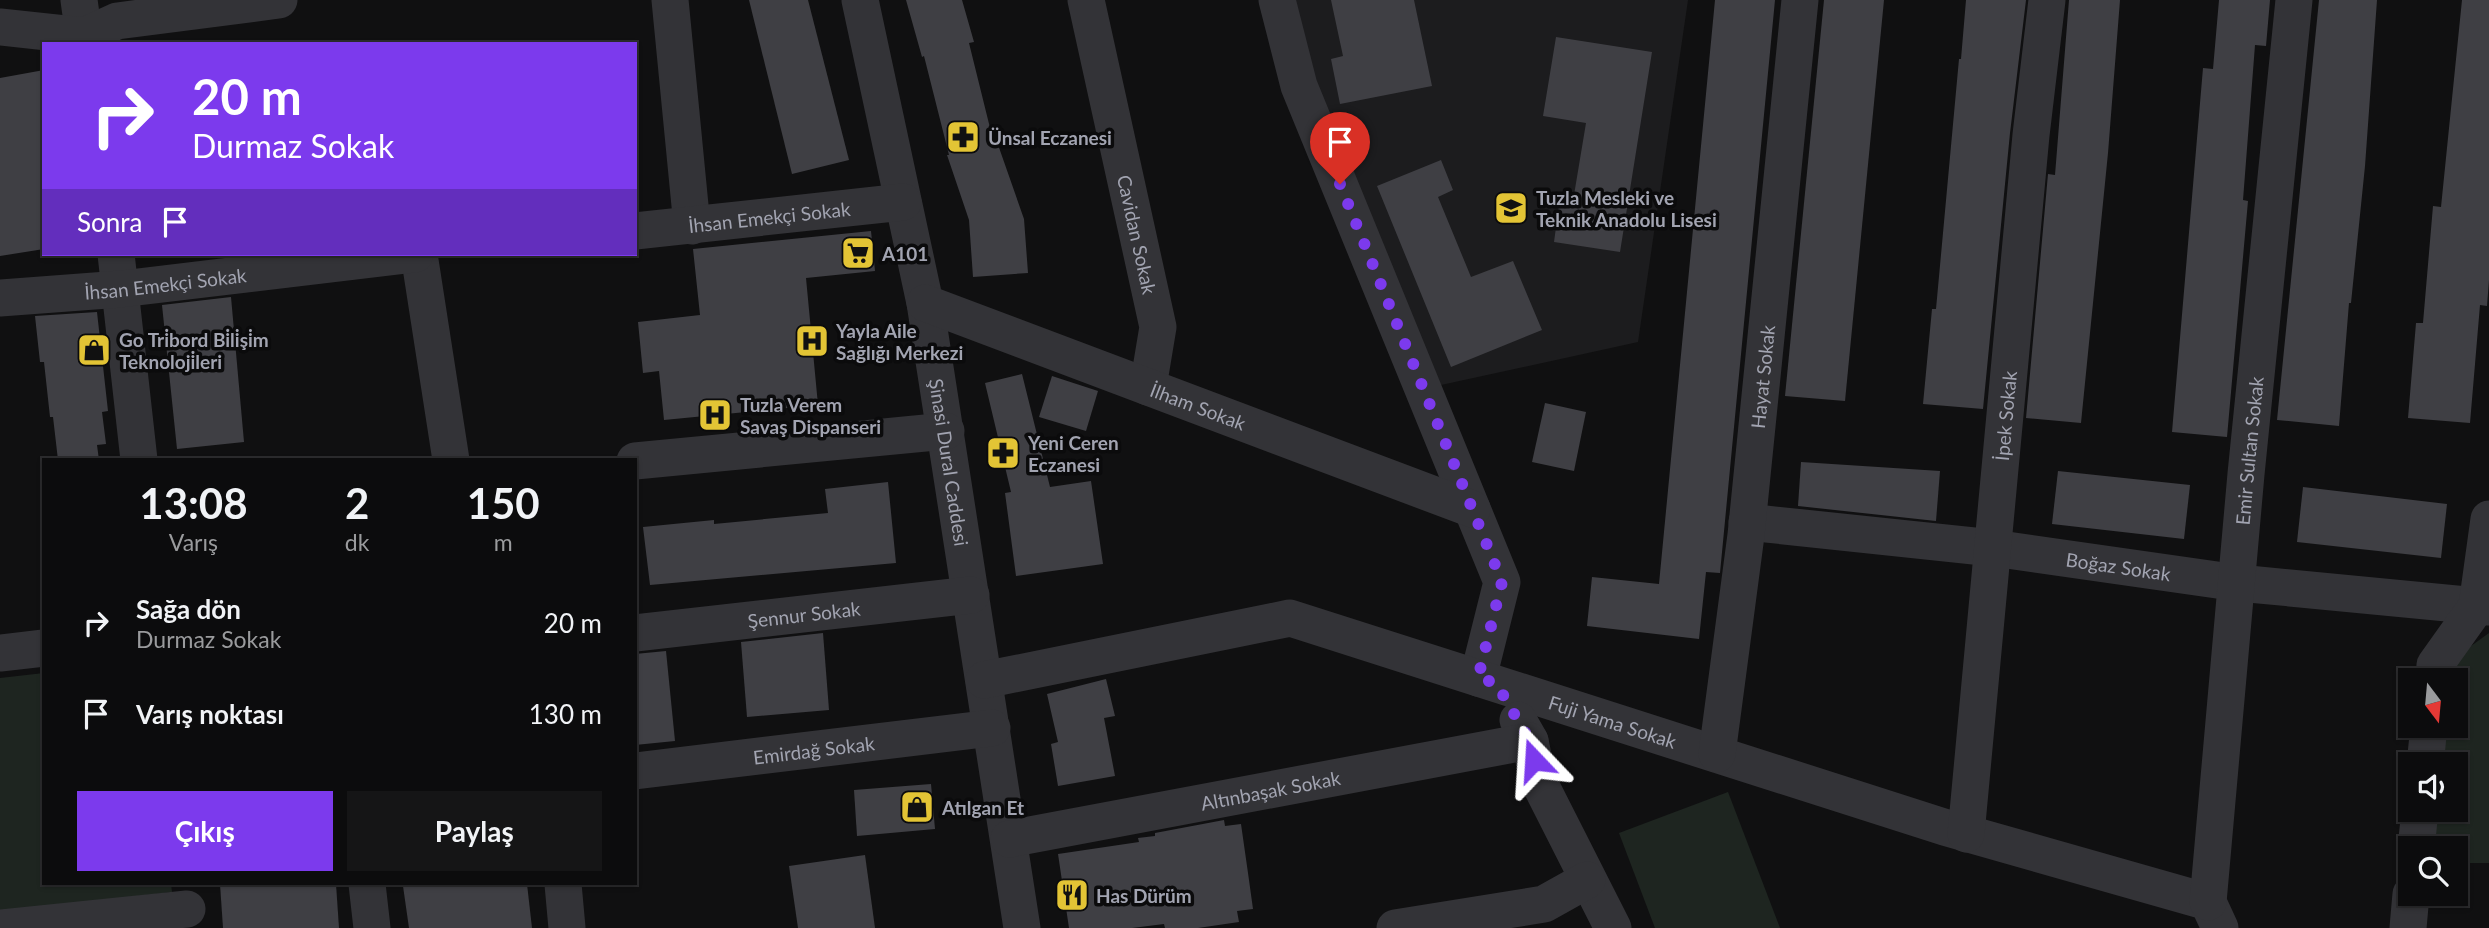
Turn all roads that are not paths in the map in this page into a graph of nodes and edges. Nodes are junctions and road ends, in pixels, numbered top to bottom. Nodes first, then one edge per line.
1 (79, 0) edge
2 (279, 0) edge
3 (670, 0) edge
4 (860, 0) edge
5 (1086, 0) edge
6 (1277, 0) edge
7 (1800, 0) edge
8 (2047, 0) edge
9 (2294, 0) edge
10 (0, 27) edge
11 (85, 40) edge
12 (902, 202) junction
13 (692, 226) junction
14 (637, 231) edge
15 (382, 256) edge
16 (417, 256) edge
17 (118, 271) edge
18 (0, 298) edge
19 (925, 303) junction
20 (1147, 387) junction
21 (946, 430) junction
22 (139, 458) edge
23 (452, 458) edge
24 (637, 461) edge
25 (1472, 509) junction
26 (2489, 519) edge
27 (1747, 522) junction
28 (1993, 548) junction
29 (2238, 583) junction
30 (971, 595) junction
31 (2483, 607) edge
32 (637, 633) edge
33 (42, 648) edge
34 (0, 653) edge
35 (2435, 668) edge
36 (984, 680) junction
37 (1487, 681) junction
38 (992, 728) junction
39 (1530, 741) junction
40 (1717, 754) junction
41 (637, 771) edge
42 (1966, 834) junction
43 (1009, 839) junction
44 (1587, 880) junction
45 (367, 885) edge
46 (563, 885) edge
47 (2410, 906) edge
48 (187, 907) edge
49 (2214, 915) edge
50 (0, 928) edge
51 (372, 928) edge
52 (567, 928) edge
53 (1023, 928) edge
54 (1395, 928) edge
55 (1613, 928) edge
56 (2408, 928) edge

1 - 11 street
2 - 11 street
3 - 13 street
4 - 12 street, Şinasi Dural Caddesi
5 - 20 street, Cavidan Sokak
6 - 25 street
7 - 27 street, Hayat Sokak
8 - 28 street, İpek Sokak
9 - 29 street, Emir Sultan Sokak
10 - 11 street
12 - 13 street, İhsan Emekçi Sokak
12 - 19 street, Şinasi Dural Caddesi
13 - 14 street, İhsan Emekçi Sokak
15 - 17 street, İhsan Emekçi Sokak
16 - 23 street
17 - 18 street, İhsan Emekçi Sokak
17 - 22 street
19 - 20 street, İlham Sokak
19 - 21 street, Şinasi Dural Caddesi
20 - 25 street, İlham Sokak
21 - 24 street
21 - 30 street, Şinasi Dural Caddesi
25 - 37 street
26 - 31 street
27 - 28 street, Boğaz Sokak
27 - 40 street, Hayat Sokak
28 - 29 street, Boğaz Sokak
28 - 42 street, İpek Sokak
29 - 31 street, Boğaz Sokak
29 - 49 street, Emir Sultan Sokak
30 - 32 street, Şennur Sokak
30 - 36 street, Şinasi Dural Caddesi
31 - 35 street
33 - 34 street
36 - 37 street, Fuji Yama Sokak
36 - 38 street, Şinasi Dural Caddesi
37 - 39 street
37 - 40 street, Fuji Yama Sokak
38 - 41 street, Emirdağ Sokak
38 - 43 street, Şinasi Dural Caddesi
39 - 43 street, Altınbaşak Sokak
39 - 44 street
40 - 42 street, Fuji Yama Sokak
42 - 49 street, Fuji Yama Sokak
43 - 53 street, Şinasi Dural Caddesi
44 - 54 street
44 - 55 street
45 - 51 street
46 - 52 street
47 - 56 street
48 - 50 street

